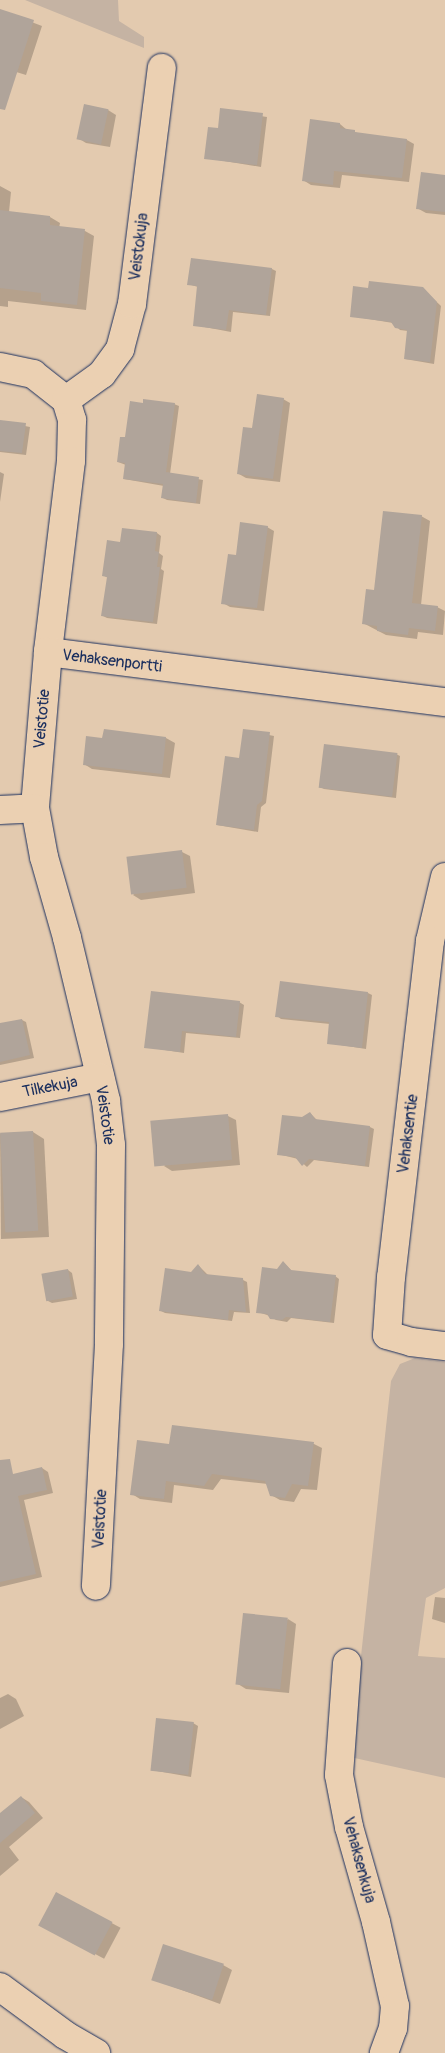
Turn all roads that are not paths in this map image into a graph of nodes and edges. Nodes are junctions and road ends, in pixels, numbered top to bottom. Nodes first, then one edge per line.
1 (162, 68) dead end
2 (0, 367) edge
3 (66, 400) junction
4 (48, 652) junction
5 (445, 702) edge
6 (35, 808) junction
7 (0, 810) edge
8 (444, 886) edge
9 (100, 1077) junction
10 (0, 1097) edge
11 (445, 1346) edge
12 (96, 1586) dead end
13 (347, 1663) dead end
14 (0, 1987) edge
15 (96, 2053) edge
16 (384, 2053) edge

1 - 3 street, Veistokuja
2 - 3 street
3 - 4 street, Vehaksenportti
4 - 5 street, Vehaksenportti
4 - 6 street, Veistotie
6 - 7 street
6 - 9 street, Veistotie
8 - 11 street, Vehaksentie
9 - 10 street, Tilkekuja
9 - 12 street, Veistotie
13 - 16 street, Vehaksenkuja
14 - 15 street

